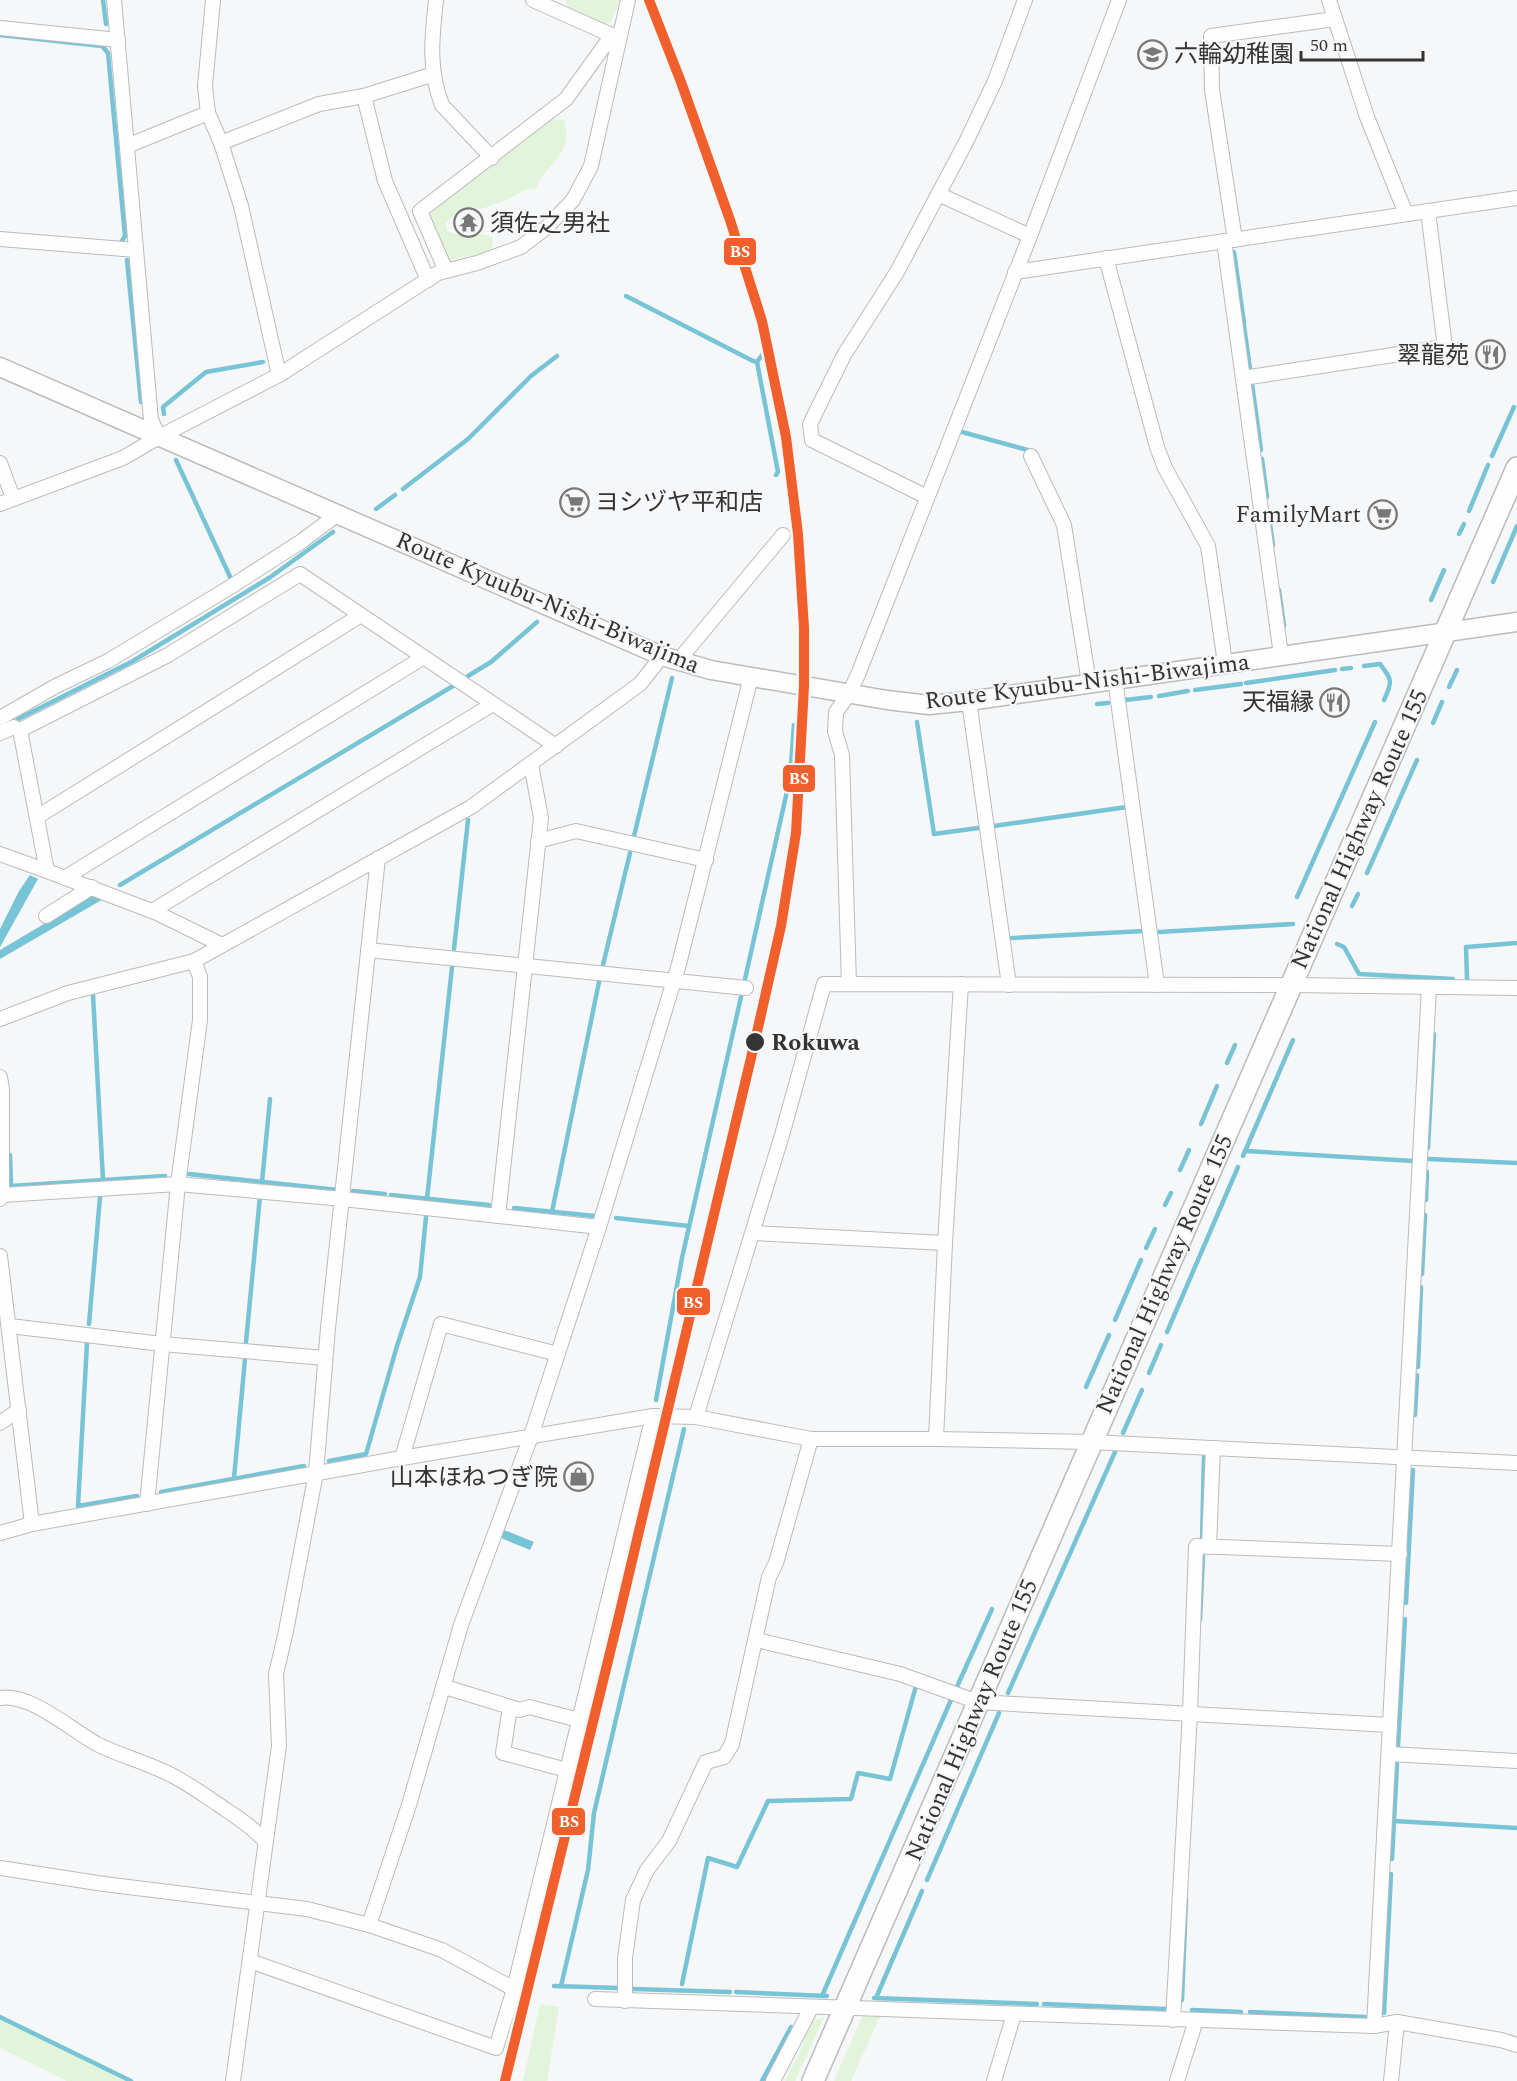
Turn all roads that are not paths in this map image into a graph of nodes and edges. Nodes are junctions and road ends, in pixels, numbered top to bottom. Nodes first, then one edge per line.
1 (114, 0) edge
2 (213, 0) edge
3 (436, 0) edge
4 (533, 0) edge
5 (628, 0) edge
6 (1025, 0) edge
7 (1119, 0) edge
8 (1329, 0) edge
9 (553, 4) edge
10 (1335, 19) junction
11 (0, 28) edge
12 (615, 37) junction
13 (118, 40) junction
14 (434, 74) junction
15 (364, 96) junction
16 (208, 113) junction
17 (221, 143) junction
18 (127, 146) junction
19 (492, 158) junction
20 (938, 194) junction
21 (1517, 198) edge
22 (1428, 211) junction
23 (1406, 214) junction
24 (1030, 236) junction
25 (0, 239) edge
26 (1229, 240) junction
27 (136, 250) junction
28 (1106, 258) junction
29 (446, 271) junction
30 (1015, 272) junction
31 (428, 280) junction
32 (0, 367) edge
33 (279, 375) junction
34 (1243, 378) junction
35 (159, 437) junction
36 (1031, 456) dead end
37 (0, 463) edge
38 (1517, 468) edge
39 (927, 497) junction
40 (13, 498) junction
41 (0, 504) edge
42 (339, 513) junction
43 (783, 535) dead end
44 (361, 615) junction
45 (1517, 622) edge
46 (1445, 631) junction
47 (1281, 655) junction
48 (424, 657) junction
49 (670, 658) junction
50 (1225, 663) junction
51 (751, 677) junction
52 (1115, 679) junction
53 (1089, 683) junction
54 (849, 694) junction
55 (969, 700) junction
56 (493, 704) junction
57 (0, 719) edge
58 (17, 729) junction
59 (0, 733) edge
60 (556, 746) junction
61 (531, 764) junction
62 (37, 817) junction
63 (538, 841) junction
64 (0, 854) edge
65 (378, 858) junction
66 (705, 860) junction
67 (47, 871) junction
68 (66, 877) junction
69 (92, 887) junction
70 (152, 911) junction
71 (46, 916) dead end
72 (222, 945) junction
73 (368, 950) junction
74 (194, 961) junction
75 (525, 965) junction
76 (673, 981) junction
77 (849, 984) junction
78 (961, 984) junction
79 (1010, 985) junction
80 (1157, 985) junction
81 (1290, 985) junction
82 (1430, 987) junction
83 (746, 988) dead end
84 (1517, 988) edge
85 (0, 1019) edge
86 (0, 1077) edge
87 (1, 1168) edge
88 (178, 1184) junction
89 (1, 1197) edge
90 (343, 1199) junction
91 (498, 1216) junction
92 (599, 1227) junction
93 (753, 1233) junction
94 (945, 1243) junction
95 (0, 1256) edge
96 (6, 1322) edge
97 (162, 1344) junction
98 (558, 1354) junction
99 (325, 1358) junction
100 (19, 1410) junction
101 (653, 1416) junction
102 (696, 1417) junction
103 (0, 1423) edge
104 (531, 1436) junction
105 (811, 1439) junction
106 (936, 1439) junction
107 (1091, 1442) junction
108 (1213, 1448) junction
109 (1405, 1457) junction
110 (402, 1458) junction
111 (1517, 1463) edge
112 (316, 1473) junction
113 (147, 1504) junction
114 (32, 1524) junction
115 (0, 1533) edge
116 (1209, 1547) junction
117 (1400, 1554) junction
118 (757, 1640) junction
119 (445, 1687) junction
120 (0, 1698) edge
121 (978, 1702) junction
122 (510, 1707) junction
123 (1190, 1713) junction
124 (579, 1719) junction
125 (1390, 1725) junction
126 (1389, 1754) junction
127 (1517, 1761) edge
128 (567, 1770) junction
129 (265, 1841) junction
130 (0, 1868) edge
131 (258, 1902) junction
132 (369, 1925) junction
133 (250, 1961) junction
134 (514, 1989) junction
135 (594, 1999) dead end
136 (624, 2001) junction
137 (811, 2008) junction
138 (845, 2009) junction
139 (1014, 2014) junction
140 (1173, 2020) junction
141 (1196, 2020) junction
142 (1397, 2022) junction
143 (1374, 2026) junction
144 (1517, 2045) edge
145 (234, 2081) edge
146 (773, 2081) edge
147 (813, 2081) edge
148 (994, 2081) edge
149 (1178, 2081) edge
150 (1391, 2081) edge

1 - 13 street
2 - 16 street
3 - 14 street
4 - 9 street
5 - 12 street
6 - 20 street
7 - 24 street
8 - 10 street
9 - 12 street
10 - 23 street
10 - 26 street
11 - 13 street
12 - 19 street
12 - 29 street
13 - 18 street
14 - 15 street
14 - 19 street
15 - 17 street
15 - 31 street
16 - 17 street
16 - 18 street
17 - 33 street
18 - 27 street
19 - 29 street
20 - 24 street
20 - 39 street
21 - 22 street
22 - 23 street
22 - 34 street
23 - 26 street
24 - 30 street
25 - 27 street
26 - 28 street
26 - 34 street
27 - 35 street
28 - 30 street
28 - 50 street
29 - 31 street
30 - 39 street
31 - 33 street
32 - 35 main road, Route Kyuubu-Nishi-Biwajima
33 - 35 street
34 - 47 street
35 - 40 street
35 - 42 main road, Route Kyuubu-Nishi-Biwajima
36 - 53 street
37 - 40 street
38 - 46 highway, National Highway Route 155
39 - 54 street
40 - 41 street
42 - 49 main road, Route Kyuubu-Nishi-Biwajima
42 - 57 street
43 - 49 street
44 - 48 street
44 - 58 street
44 - 62 street
45 - 46 main road, Route Kyuubu-Nishi-Biwajima
46 - 47 main road, Route Kyuubu-Nishi-Biwajima
46 - 81 highway, National Highway Route 155
47 - 50 main road, Route Kyuubu-Nishi-Biwajima
48 - 56 street
48 - 68 street
49 - 51 main road, Route Kyuubu-Nishi-Biwajima
49 - 60 street
50 - 52 main road, Route Kyuubu-Nishi-Biwajima
51 - 54 main road, Route Kyuubu-Nishi-Biwajima
51 - 66 street
52 - 53 main road, Route Kyuubu-Nishi-Biwajima
52 - 80 street
53 - 55 main road, Route Kyuubu-Nishi-Biwajima
54 - 55 main road, Route Kyuubu-Nishi-Biwajima
54 - 77 street
55 - 79 street
56 - 60 street
56 - 70 street
57 - 58 street
58 - 59 street
58 - 62 street
60 - 61 street
61 - 63 street
61 - 65 street
62 - 67 street
63 - 66 street
63 - 75 street
64 - 67 street
65 - 72 street
65 - 73 street
66 - 76 street
67 - 68 street
68 - 69 street
69 - 70 street
69 - 71 street
70 - 72 street
72 - 74 street
73 - 75 street
73 - 90 street
74 - 85 street
74 - 88 street
75 - 76 street
75 - 91 street
76 - 83 street
76 - 92 street
77 - 78 street
77 - 93 street
78 - 79 street
78 - 94 street
79 - 80 street
80 - 81 street
81 - 82 street
81 - 107 highway, National Highway Route 155
82 - 84 street
82 - 109 street
86 - 87 street
87 - 89 street
88 - 89 street
88 - 90 street
88 - 97 street
90 - 91 street
90 - 99 street
91 - 92 street
92 - 98 street
93 - 94 street
93 - 102 street
94 - 106 street
95 - 96 street
96 - 97 street
96 - 100 street
97 - 99 street
97 - 113 street
98 - 104 street
98 - 110 street
99 - 112 street
100 - 103 street
100 - 114 street
101 - 102 street
101 - 104 street
101 - 124 street
102 - 105 street
104 - 110 street
104 - 119 street
105 - 106 street
105 - 118 street
106 - 107 street
107 - 108 street
107 - 121 highway, National Highway Route 155
108 - 109 street
108 - 116 street
109 - 111 street
109 - 117 street
110 - 112 street
112 - 113 street
112 - 129 street
113 - 114 street
114 - 115 street
116 - 117 street
116 - 123 street
117 - 125 street
118 - 121 street
118 - 136 street
119 - 122 street
119 - 132 street
120 - 129 street
121 - 123 street
121 - 138 highway, National Highway Route 155
122 - 124 street
122 - 128 street
123 - 125 street
123 - 140 street
124 - 128 street
125 - 126 street
126 - 127 street
126 - 143 street
128 - 134 street
129 - 131 street
130 - 131 street
131 - 132 street
131 - 133 street
132 - 134 street
133 - 134 street
133 - 145 street
135 - 136 street
136 - 137 street
137 - 138 street
137 - 146 street
138 - 139 street
138 - 147 highway, National Highway Route 155
139 - 140 street
139 - 148 street
140 - 141 street
141 - 143 street
141 - 149 street
142 - 143 street
142 - 144 street
142 - 150 street

